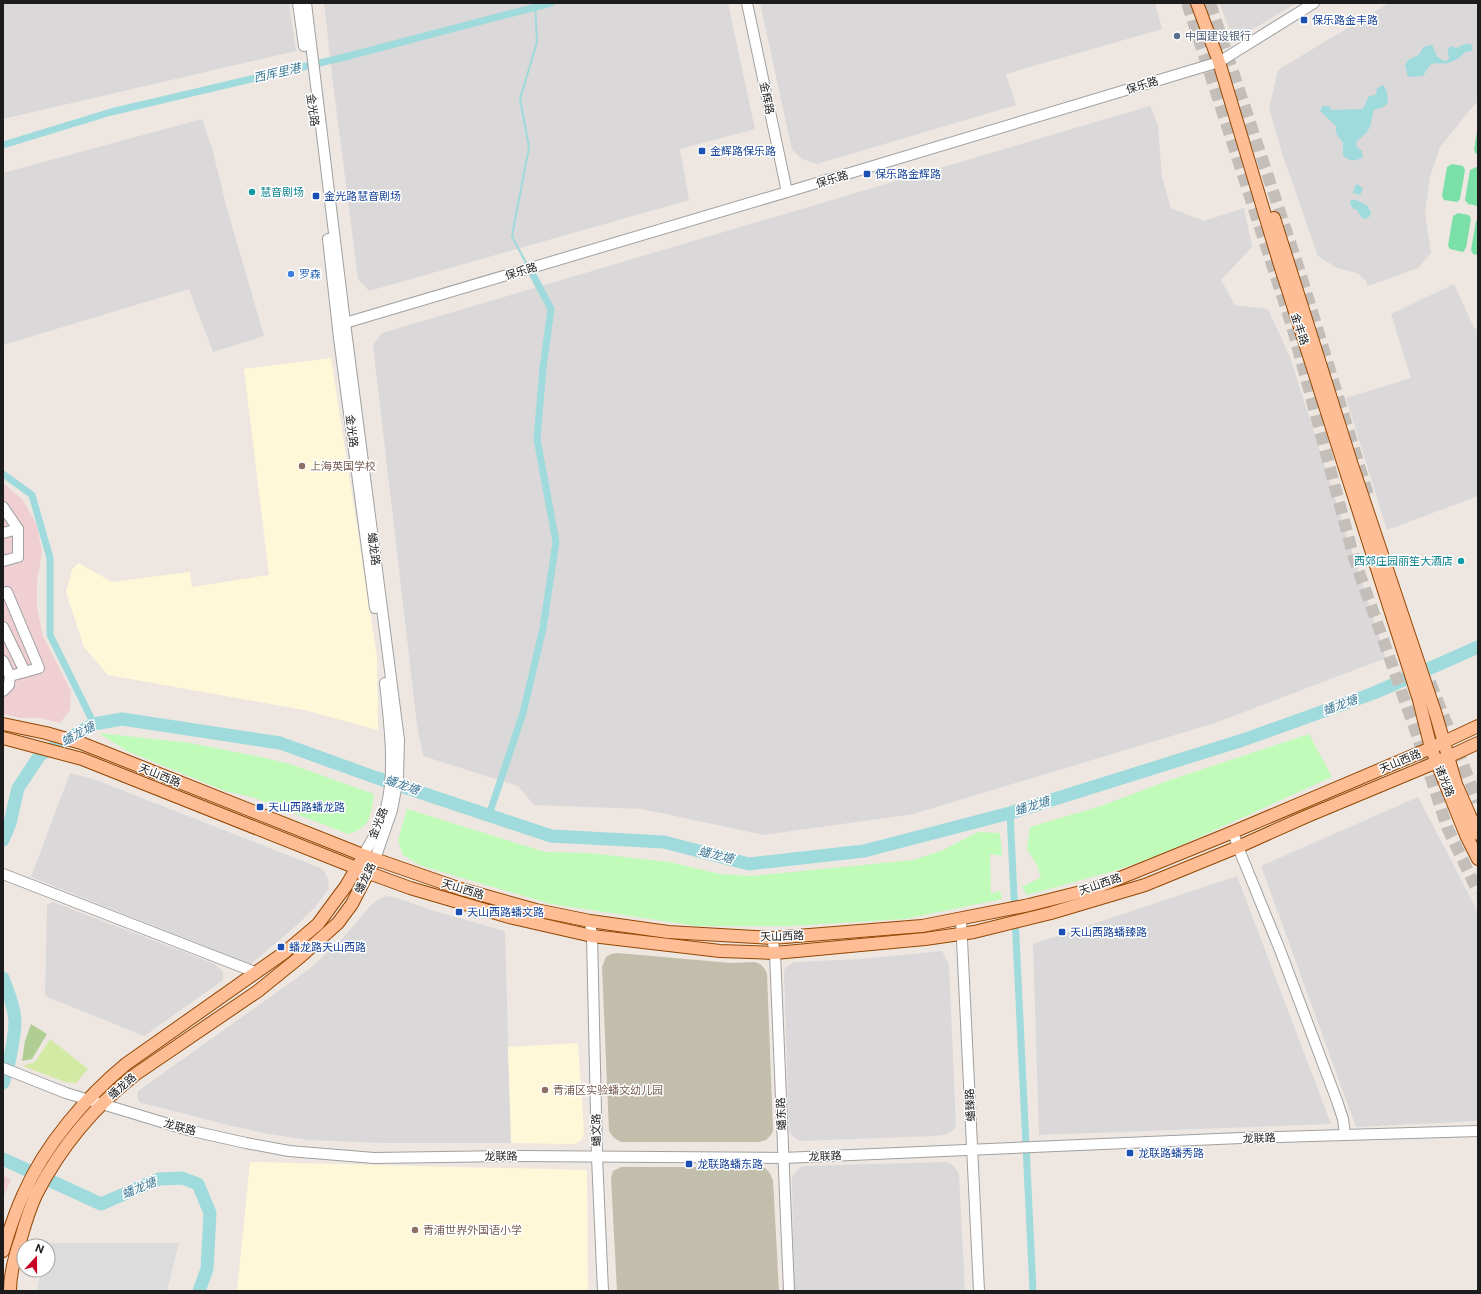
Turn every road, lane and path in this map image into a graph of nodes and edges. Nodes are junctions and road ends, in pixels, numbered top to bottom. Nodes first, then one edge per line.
1 (298, 3) edge
2 (306, 3) edge
3 (747, 3) edge
4 (1197, 3) edge
5 (1205, 3) edge
6 (1314, 3) edge
7 (308, 49) junction
8 (1221, 60) junction
9 (787, 192) junction
10 (342, 326) junction
11 (3, 507) edge
12 (18, 529) junction
13 (3, 533) edge
14 (3, 562) edge
15 (3, 594) edge
16 (3, 627) edge
17 (3, 661) edge
18 (25, 672) junction
19 (10, 676) junction
20 (3, 691) edge
21 (1424, 698) junction
22 (3, 724) edge
23 (1478, 726) edge
24 (3, 738) edge
25 (1444, 742) junction
26 (1478, 743) edge
27 (1431, 748) junction
28 (1448, 757) junction
29 (1437, 762) junction
30 (1233, 832) junction
31 (1478, 834) edge
32 (1238, 847) junction
33 (369, 857) junction
34 (1478, 859) edge
35 (363, 870) junction
36 (5, 875) edge
37 (961, 919) junction
38 (590, 920) junction
39 (962, 934) junction
40 (592, 936) junction
41 (772, 938) junction
42 (775, 952) junction
43 (255, 972) junction
44 (3, 1068) edge
45 (88, 1100) junction
46 (101, 1104) junction
47 (1478, 1131) edge
48 (1345, 1135) junction
49 (972, 1150) junction
50 (597, 1157) junction
51 (783, 1158) junction
52 (3, 1251) edge
53 (10, 1291) edge
54 (604, 1291) edge
55 (789, 1291) edge
56 (979, 1291) edge

1 - 7 street, 金光路
2 - 7 street, 金光路
3 - 9 street, 金辉路
4 - 8 main road, 金丰路
5 - 8 main road, 金丰路
6 - 8 street, 保乐路
7 - 10 street, 金光路
7 - 10 street, 金光路
8 - 9 street, 保乐路
8 - 21 main road, 金丰路
9 - 10 street, 保乐路
10 - 33 street, 蟠龙路
11 - 12 street
12 - 13 street
12 - 14 street
15 - 18 street
16 - 18 street
17 - 19 street
18 - 19 street
19 - 20 street
21 - 25 main road
21 - 27 main road, 诸光路
22 - 33 main road, 天山西路
23 - 25 main road, 天山西路
24 - 35 main road, 天山西路
25 - 27 main road, 天山西路
25 - 28 main road
26 - 28 main road, 天山西路
27 - 29 main road, 诸光路
27 - 30 main road, 天山西路
28 - 29 main road, 天山西路
28 - 31 main road
29 - 32 main road, 天山西路
29 - 34 main road, 诸光路
30 - 32 street
30 - 37 main road, 天山西路
32 - 39 main road, 天山西路
32 - 48 street
33 - 35 main road, 蟠龙路
33 - 38 main road, 天山西路
35 - 40 main road, 天山西路
35 - 43 main road, 蟠龙路
35 - 46 main road, 蟠龙路
36 - 43 street
37 - 39 street, 蟠臻路
37 - 41 main road, 天山西路
38 - 40 street, 蟠文路
38 - 41 main road, 天山西路
39 - 42 main road, 天山西路
39 - 49 street, 蟠臻路
40 - 42 main road, 天山西路
40 - 50 street, 蟠文路
41 - 42 street, 蟠东路
42 - 51 street, 蟠东路
43 - 45 main road, 蟠龙路
44 - 45 street, 龙联路
45 - 46 street, 龙联路
45 - 52 main road, 蟠龙路
46 - 50 street, 龙联路
46 - 53 main road, 蟠龙路
47 - 48 street, 龙联路
48 - 49 street, 龙联路
49 - 51 street, 龙联路
49 - 56 street, 蟠臻路
50 - 51 street, 龙联路
50 - 54 street, 蟠文路
51 - 55 street, 蟠东路

